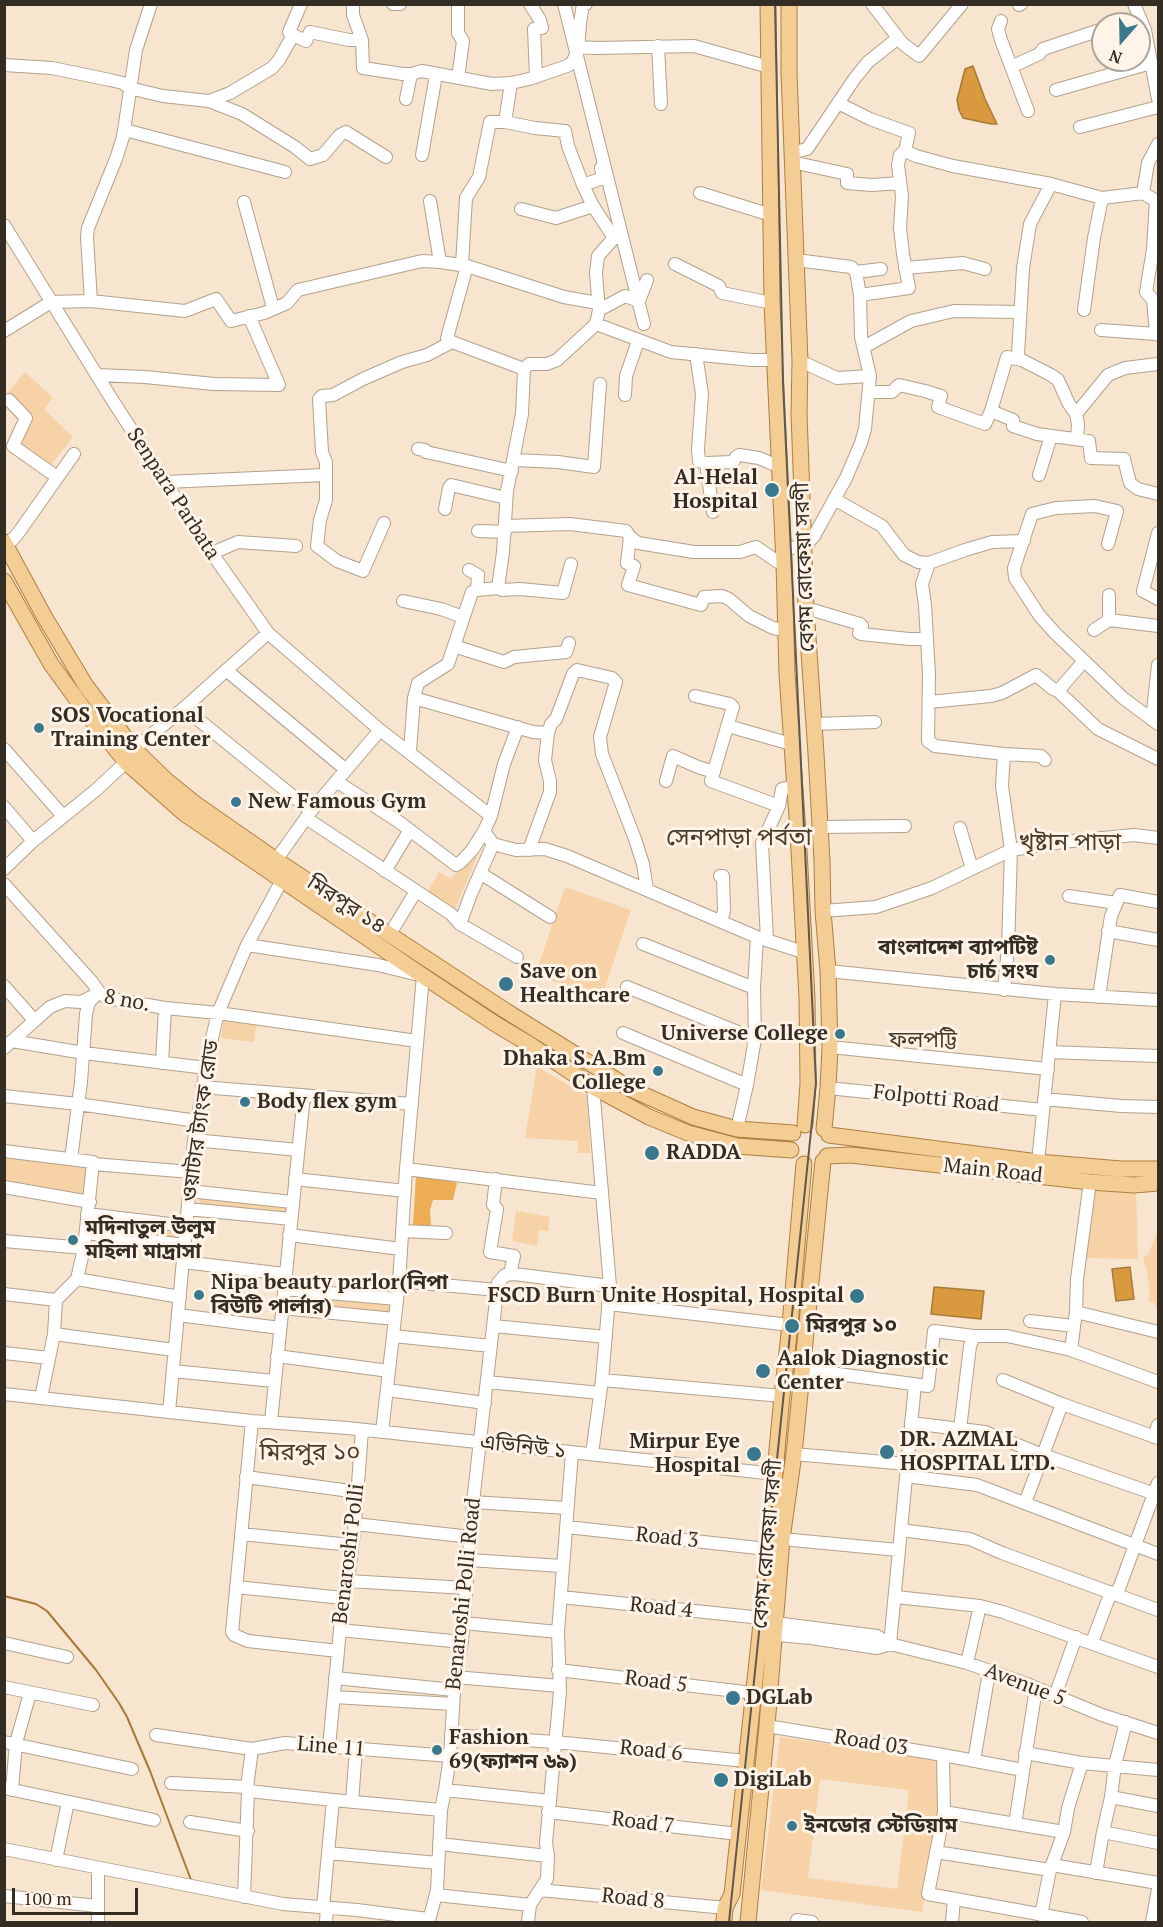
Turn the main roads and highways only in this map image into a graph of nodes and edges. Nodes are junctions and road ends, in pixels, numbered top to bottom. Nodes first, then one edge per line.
1 (768, 4) edge
2 (789, 4) edge
3 (770, 155) junction
4 (791, 157) junction
5 (6, 544) edge
6 (4, 581) edge
7 (130, 755) junction
8 (506, 1011) junction
9 (498, 1025) junction
10 (799, 1129) junction
11 (826, 1132) junction
12 (791, 1150) junction
13 (825, 1158) junction
14 (804, 1164) junction
15 (1158, 1169) edge
16 (1158, 1183) edge
17 (768, 1627) junction
18 (724, 1915) edge
19 (748, 1923) edge

1 - 3 main road, বেগম রোকেয়া সরণী
2 - 4 main road, বেগম রোকেয়া সরণী
3 - 4 main road
3 - 10 main road, বেগম রোকেয়া সরণী
4 - 11 main road, বেগম রোকেয়া সরণী
5 - 7 main road, মিরপুর ১৪
6 - 7 main road
7 - 8 main road, মিরপুর ১৪
7 - 9 main road
8 - 9 main road
8 - 10 main road, মিরপুর ১৪
9 - 12 main road
10 - 11 main road
10 - 12 main road
11 - 13 main road
11 - 15 main road, Main Road
12 - 14 main road
13 - 14 main road
13 - 16 main road, Main Road
13 - 17 main road, বেগম রোকেয়া সরণী
14 - 17 main road, বেগম রোকেয়া সরণী
17 - 18 main road, বেগম রোকেয়া সরণী
17 - 19 main road, বেগম রোকেয়া সরণী

